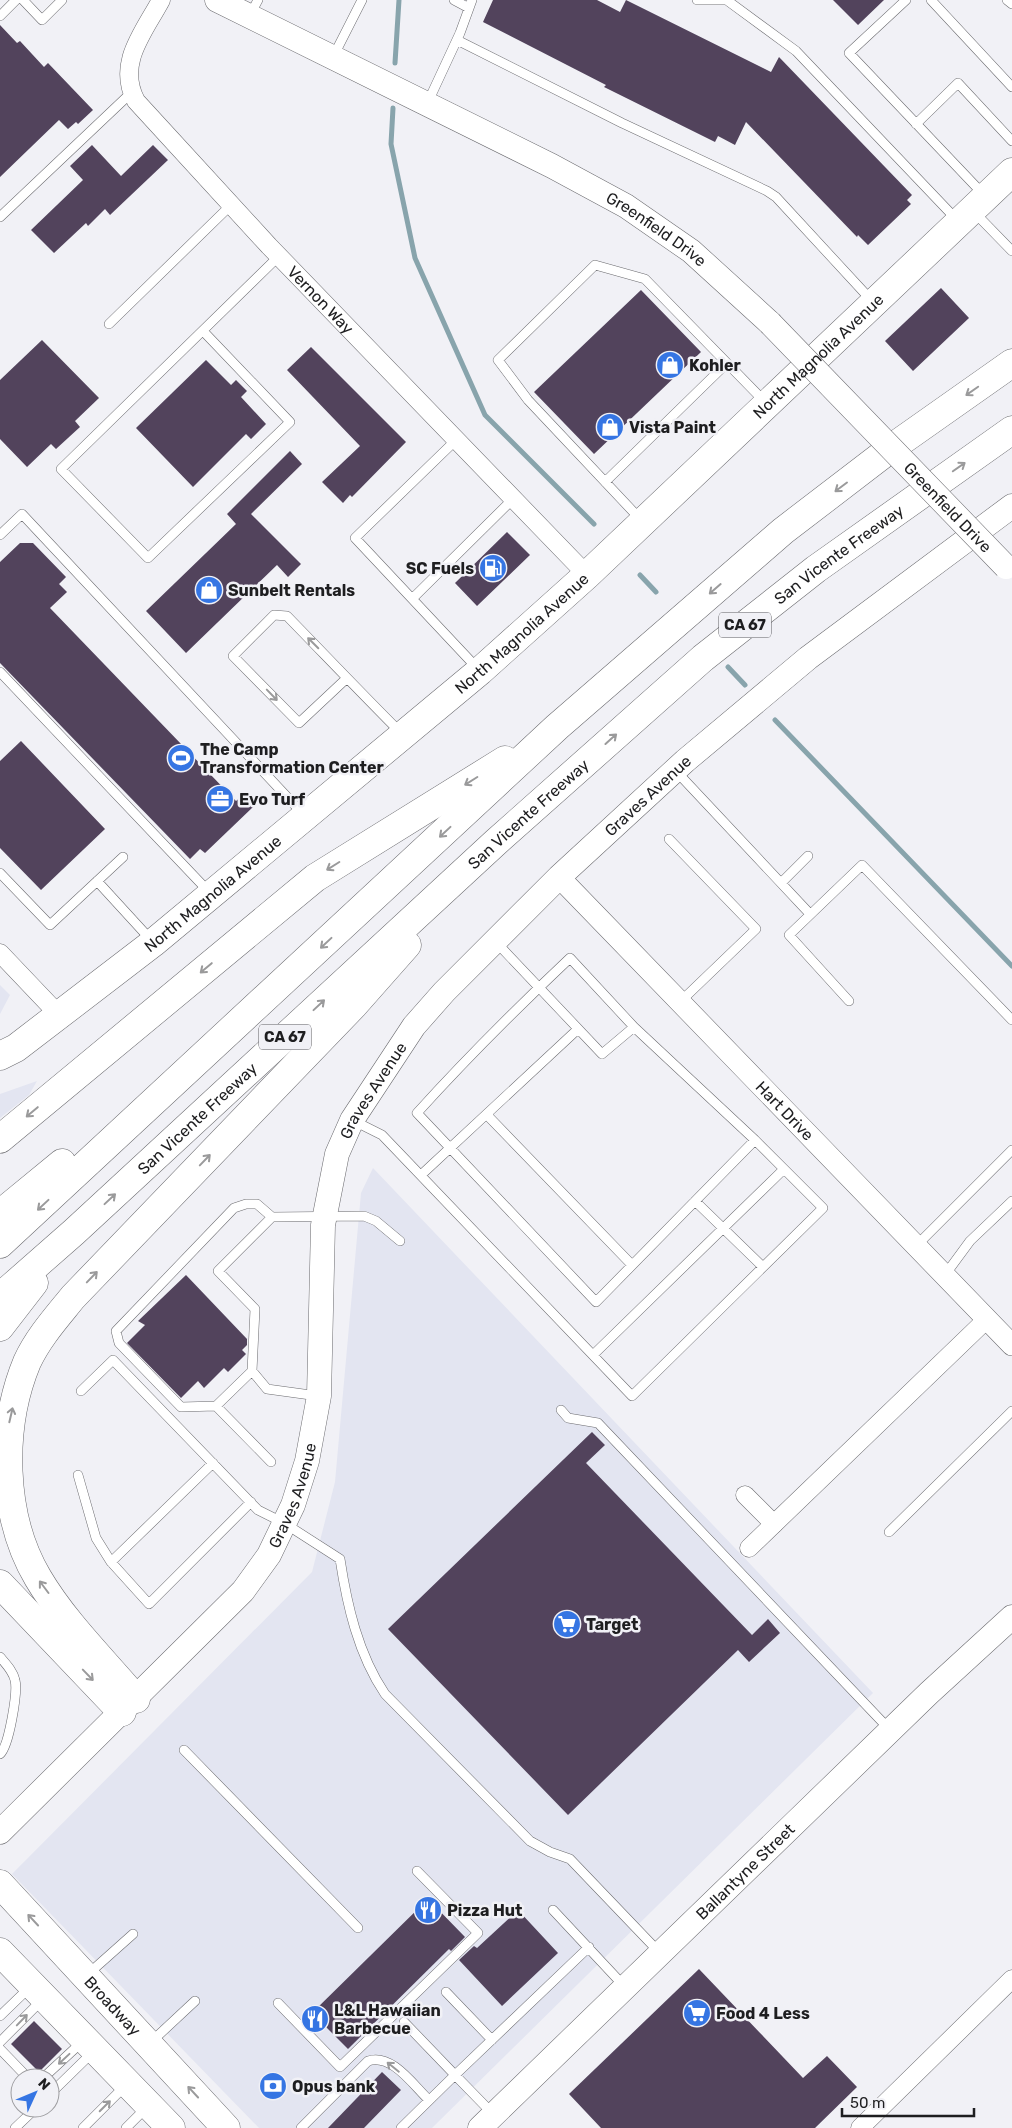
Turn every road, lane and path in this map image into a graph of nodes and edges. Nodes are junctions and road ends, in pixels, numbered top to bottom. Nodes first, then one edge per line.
1 (16, 0) edge
2 (23, 0) edge
3 (62, 0) edge
4 (161, 0) edge
5 (217, 0) edge
6 (362, 0) edge
7 (454, 0) edge
8 (697, 0) edge
9 (906, 0) edge
10 (931, 0) edge
11 (1007, 0) edge
12 (727, 1) edge
13 (471, 4) edge
14 (1012, 4) edge
15 (254, 8) edge
16 (0, 16) edge
17 (457, 40) junction
18 (333, 58) junction
19 (1012, 87) edge
20 (132, 92) junction
21 (427, 104) junction
22 (916, 124) junction
23 (1012, 141) edge
24 (1012, 172) edge
25 (231, 205) junction
26 (973, 210) junction
27 (0, 217) edge
28 (1012, 252) edge
29 (279, 256) junction
30 (875, 304) junction
31 (109, 324) dead end
32 (202, 331) junction
33 (727, 363) junction
34 (1012, 363) edge
35 (767, 404) junction
36 (1012, 430) edge
37 (456, 440) junction
38 (605, 482) junction
39 (513, 499) junction
40 (1012, 506) edge
41 (642, 521) junction
42 (0, 536) edge
43 (1009, 570) edge
44 (587, 575) junction
45 (413, 598) junction
46 (480, 671) junction
47 (0, 672) edge
48 (347, 678) junction
49 (557, 727) junction
50 (403, 735) junction
51 (675, 770) junction
52 (306, 817) junction
53 (669, 840) dead end
54 (496, 842) junction
55 (808, 856) dead end
56 (123, 857) dead end
57 (0, 873) edge
58 (559, 877) junction
59 (97, 882) junction
60 (781, 883) junction
61 (212, 895) junction
62 (810, 914) junction
63 (495, 941) junction
64 (153, 942) junction
65 (0, 953) edge
66 (297, 970) junction
67 (539, 987) junction
68 (849, 1001) dead end
69 (680, 1002) junction
70 (59, 1015) junction
71 (1012, 1020) edge
72 (634, 1027) junction
73 (578, 1029) junction
74 (0, 1056) edge
75 (486, 1115) junction
76 (352, 1120) junction
77 (0, 1139) edge
78 (755, 1140) junction
79 (451, 1148) junction
80 (1012, 1150) edge
81 (784, 1169) junction
82 (421, 1175) junction
83 (695, 1201) junction
84 (1012, 1201) edge
85 (0, 1214) edge
86 (325, 1216) junction
87 (272, 1217) junction
88 (723, 1228) junction
89 (74, 1232) junction
90 (400, 1241) dead end
91 (0, 1244) edge
92 (916, 1246) junction
93 (632, 1265) junction
94 (763, 1267) junction
95 (945, 1276) junction
96 (0, 1297) edge
97 (987, 1319) junction
98 (0, 1327) edge
99 (1012, 1345) edge
100 (593, 1354) junction
101 (252, 1371) junction
102 (81, 1391) dead end
103 (319, 1396) junction
104 (216, 1406) junction
105 (561, 1410) dead end
106 (1012, 1411) edge
107 (271, 1462) dead end
108 (213, 1463) junction
109 (78, 1475) dead end
110 (745, 1494) dead end
111 (251, 1502) junction
112 (284, 1523) junction
113 (774, 1524) junction
114 (889, 1532) dead end
115 (748, 1548) dead end
116 (111, 1562) junction
117 (0, 1584) edge
118 (1012, 1617) edge
119 (0, 1657) edge
120 (129, 1705) junction
121 (891, 1730) junction
122 (184, 1750) dead end
123 (0, 1754) edge
124 (0, 1832) edge
125 (418, 1871) dead end
126 (0, 1884) edge
127 (553, 1910) dead end
128 (358, 1928) dead end
129 (133, 1934) dead end
130 (589, 1947) junction
131 (0, 1952) edge
132 (659, 1952) junction
133 (85, 1976) junction
134 (1012, 1979) edge
135 (624, 1986) junction
136 (38, 1991) junction
137 (446, 1992) dead end
138 (195, 2001) dead end
139 (278, 2003) dead end
140 (0, 2016) edge
141 (404, 2022) dead end
142 (492, 2040) junction
143 (0, 2042) edge
144 (149, 2044) junction
145 (90, 2045) junction
146 (0, 2049) edge
147 (18, 2068) edge
148 (57, 2068) edge
149 (455, 2075) junction
150 (60, 2082) edge
151 (128, 2084) junction
152 (429, 2100) junction
153 (149, 2106) junction
154 (26, 2118) edge
155 (487, 2121) edge
156 (15, 2128) edge
157 (83, 2128) edge
158 (126, 2128) edge
159 (171, 2128) edge
160 (226, 2128) edge
161 (301, 2128) edge
162 (401, 2128) edge
163 (860, 2128) edge

1 - 16 lane
2 - 3 lane
4 - 20 street, Vernon Way
5 - 15 main road, Greenfield Drive
6 - 18 lane
7 - 13 lane
8 - 12 lane
9 - 22 lane
10 - 19 lane
11 - 14 lane
12 - 26 lane
13 - 17 lane
15 - 18 main road, Greenfield Drive
17 - 21 lane
17 - 30 lane
18 - 21 main road, Greenfield Drive
20 - 25 street, Vernon Way
20 - 27 lane
21 - 43 main road, Greenfield Drive, bridge
22 - 23 lane
22 - 26 lane
24 - 26 main road, North Magnolia Avenue
25 - 29 street, Vernon Way
25 - 31 lane
26 - 28 lane
26 - 30 main road, North Magnolia Avenue
29 - 32 lane
29 - 37 street, Vernon Way
30 - 35 main road, North Magnolia Avenue
32 - 32 lane
33 - 35 lane
33 - 38 lane
33 - 38 lane
34 -> 49 main road, CA 67
35 - 41 main road, North Magnolia Avenue
54 -> 36 main road, San Vicente Freeway / CA 67
37 - 39 street, Vernon Way
37 - 45 lane
38 - 41 lane
39 - 44 street, Vernon Way
39 - 45 lane
40 - 51 main road, Graves Avenue
41 - 44 main road, North Magnolia Avenue
42 - 52 lane
44 - 46 main road, North Magnolia Avenue
45 - 46 lane
46 - 50 main road, North Magnolia Avenue
47 - 61 lane
48 -> 48 lane
48 - 50 lane
49 -> 66 main road, CA 67
49 -> 77 main road
50 - 52 main road, North Magnolia Avenue
51 - 58 main road, Graves Avenue
51 - 60 lane
52 - 61 main road, North Magnolia Avenue
53 - 69 lane
89 -> 54 main road, San Vicente Freeway / CA 67
120 -> 54 main road
55 - 60 lane
56 - 59 lane
57 - 59 lane
58 - 63 main road, Graves Avenue
58 - 69 street, Hart Drive
59 - 64 lane
60 - 62 lane
61 - 64 main road, North Magnolia Avenue
62 - 68 lane
62 - 71 lane
63 - 67 lane
63 - 76 main road, Graves Avenue
64 - 70 main road, North Magnolia Avenue
65 - 70 street
66 - 85 main road
66 -> 91 main road
67 - 72 lane
67 - 73 lane
67 - 79 lane
69 - 92 street, Hart Drive
70 - 74 main road, North Magnolia Avenue
72 - 73 lane
72 - 78 lane
73 - 75 lane
75 - 79 lane
75 - 93 lane
76 - 82 lane
76 - 86 main road, Graves Avenue
78 - 81 lane
78 - 83 lane
79 - 82 lane
79 - 93 lane
80 - 92 lane
81 - 88 lane
81 - 94 lane
82 - 100 lane
83 - 88 lane
83 - 93 lane
84 - 95 lane
86 - 87 lane
86 - 90 lane
86 - 103 main road, Graves Avenue
87 - 101 lane
87 - 104 lane
88 - 94 lane
88 - 100 lane
89 - 96 main road
89 - 98 main road
92 - 95 street, Hart Drive
94 - 100 lane
95 - 97 street, Hart Drive
97 - 99 street, Hart Drive
97 - 113 street
101 - 103 lane
101 - 104 lane
102 - 108 lane
103 - 112 main road, Graves Avenue
104 - 107 lane
105 - 121 lane
106 - 114 lane
108 - 111 lane
108 - 116 lane
109 - 116 lane
110 - 113 street
111 - 112 lane
111 - 116 lane
112 - 120 main road, Graves Avenue
112 - 132 lane
113 - 115 street
117 -> 120 main road
118 - 121 main road, Ballantyne Street
119 - 123 lane
120 - 124 main road, Graves Avenue
121 - 132 main road, Ballantyne Street
122 - 128 lane
125 - 139 lane
133 -> 126 main road, Broadway
127 - 130 lane
129 - 133 lane
130 - 135 lane
130 - 142 lane
131 - 136 main road
132 - 135 main road, Ballantyne Street
133 - 144 main road, Broadway
134 - 163 street
135 - 155 main road, Ballantyne Street
136 - 140 lane
143 -> 136 lane
136 - 145 main road
137 - 142 lane
138 - 144 lane
141 - 149 lane
142 - 149 lane
160 -> 144 main road, Broadway
145 -> 148 lane
145 - 150 lane
145 - 151 main road
146 - 147 lane
149 - 152 lane
149 - 155 lane
151 - 153 main road
157 -> 151 lane
152 -> 161 lane
152 - 162 lane
153 - 158 lane
153 - 159 main road
154 - 156 lane

